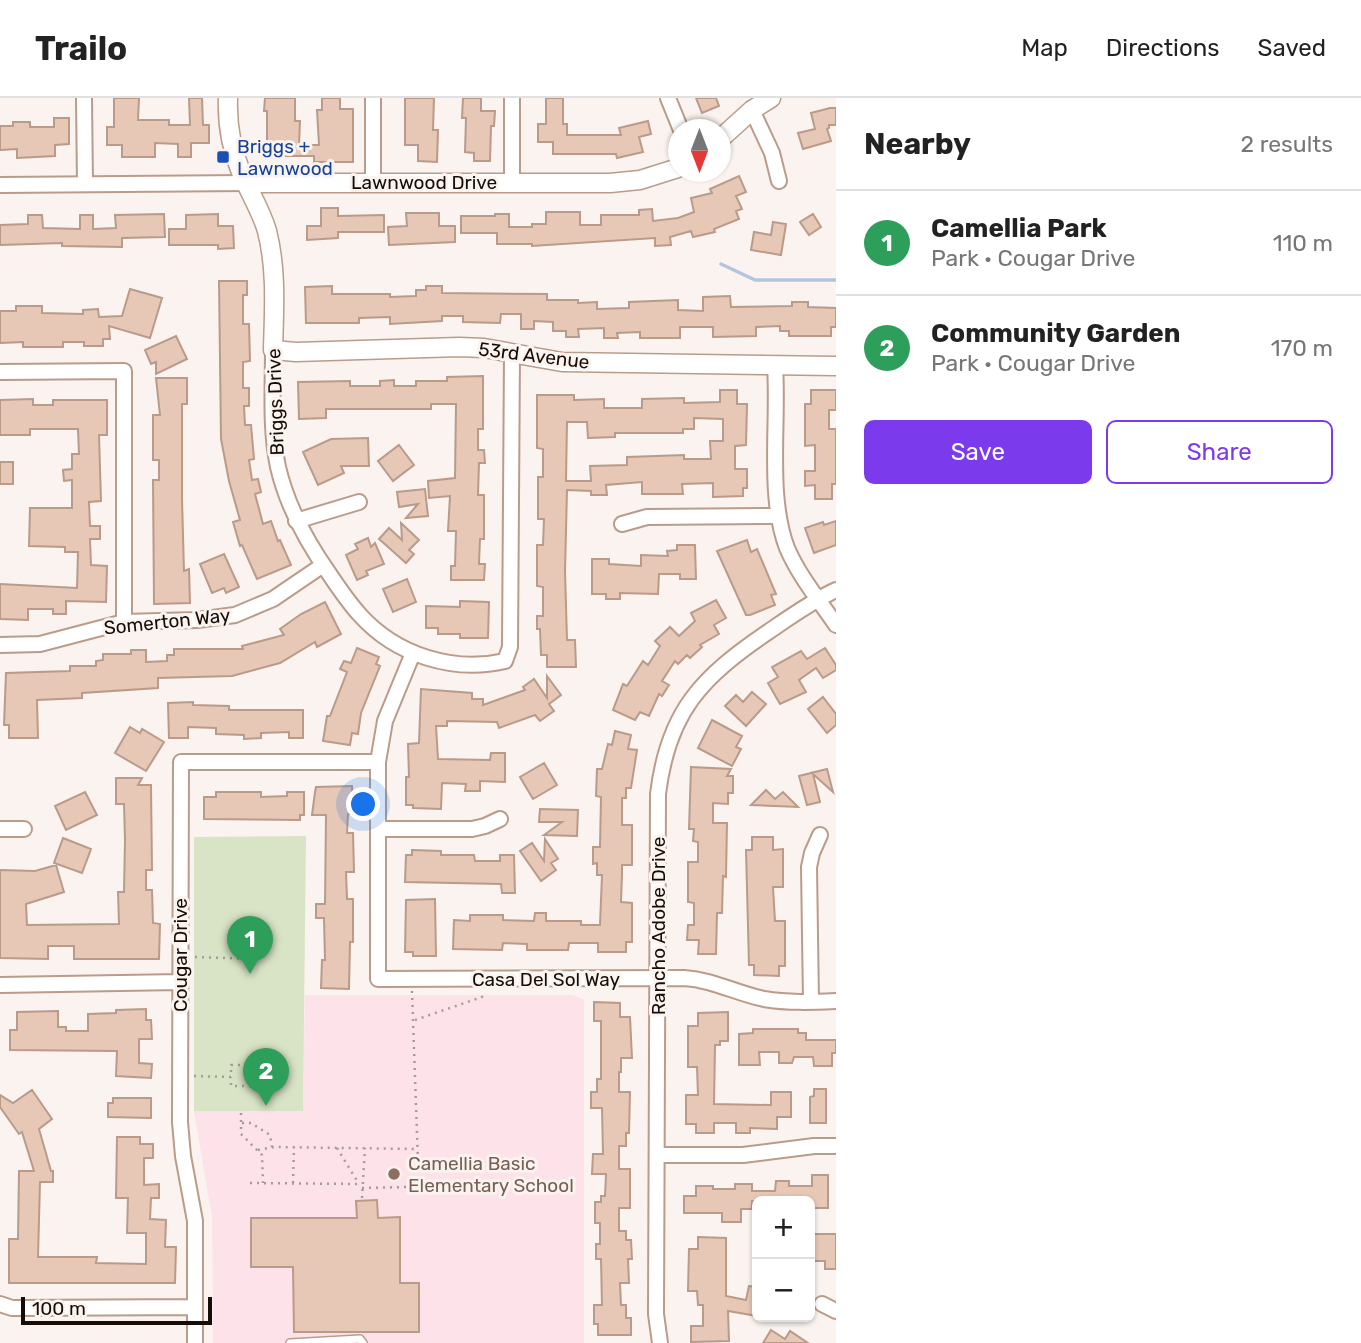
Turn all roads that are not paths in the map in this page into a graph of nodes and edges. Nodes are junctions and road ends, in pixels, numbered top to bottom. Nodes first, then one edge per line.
1 (84, 98) edge
2 (228, 98) edge
3 (373, 98) edge
4 (512, 98) edge
5 (668, 98) edge
6 (771, 98) edge
7 (752, 110) junction
8 (677, 119) edge
9 (731, 129) edge
10 (668, 171) edge
11 (512, 181) junction
12 (779, 181) dead end
13 (373, 182) junction
14 (246, 183) junction
15 (85, 184) junction
16 (0, 185) edge
17 (273, 350) junction
18 (512, 354) junction
19 (775, 366) junction
20 (836, 366) edge
21 (0, 372) edge
22 (359, 502) dead end
23 (778, 516) junction
24 (296, 521) junction
25 (622, 523) dead end
26 (323, 565) junction
27 (836, 590) edge
28 (818, 598) junction
29 (124, 622) junction
30 (836, 625) edge
31 (0, 645) edge
32 (413, 653) junction
33 (378, 762) junction
34 (500, 819) dead end
35 (0, 829) edge
36 (24, 829) dead end
37 (378, 829) junction
38 (820, 835) dead end
39 (658, 978) junction
40 (180, 982) junction
41 (0, 985) edge
42 (836, 1001) edge
43 (811, 1002) junction
44 (836, 1146) edge
45 (657, 1155) junction
46 (0, 1304) edge
47 (822, 1304) dead end
48 (195, 1307) junction
49 (836, 1311) edge
50 (195, 1343) edge
51 (290, 1343) edge
52 (363, 1343) edge
53 (660, 1343) edge

1 - 15 street
2 - 14 street, Briggs Drive
3 - 13 street
4 - 11 street
5 - 8 street
6 - 7 street
7 - 9 street
7 - 12 street
10 - 11 street, Lawnwood Drive
11 - 13 street, Lawnwood Drive
13 - 14 street, Lawnwood Drive
14 - 15 street, Lawnwood Drive
14 - 17 street, Briggs Drive
15 - 16 street, Lawnwood Drive
17 - 18 street, 53rd Avenue
17 - 24 street, Briggs Drive
18 - 19 street, 53rd Avenue
18 - 32 street, Briggs Drive
19 - 20 street, 53rd Avenue
19 - 23 street
21 - 29 street
22 - 24 street
23 - 25 street
23 - 28 street
24 - 26 street, Briggs Drive
26 - 29 street, Somerton Way
26 - 32 street, Briggs Drive
27 - 28 street, Rancho Adobe Drive
28 - 30 street
28 - 39 street, Rancho Adobe Drive
29 - 31 street, Somerton Way
32 - 33 street
33 - 37 street
33 - 40 street, Cougar Drive
34 - 37 street
35 - 36 street
37 - 39 street, Casa Del Sol Way
38 - 43 street
39 - 43 street, Casa Del Sol Way
39 - 45 street, Rancho Adobe Drive
40 - 41 street
40 - 48 street, Cougar Drive
42 - 43 street, Casa Del Sol Way
44 - 45 street
45 - 53 street, Rancho Adobe Drive
46 - 48 street
47 - 49 street
48 - 50 street, Cougar Drive
51 - 52 lane

